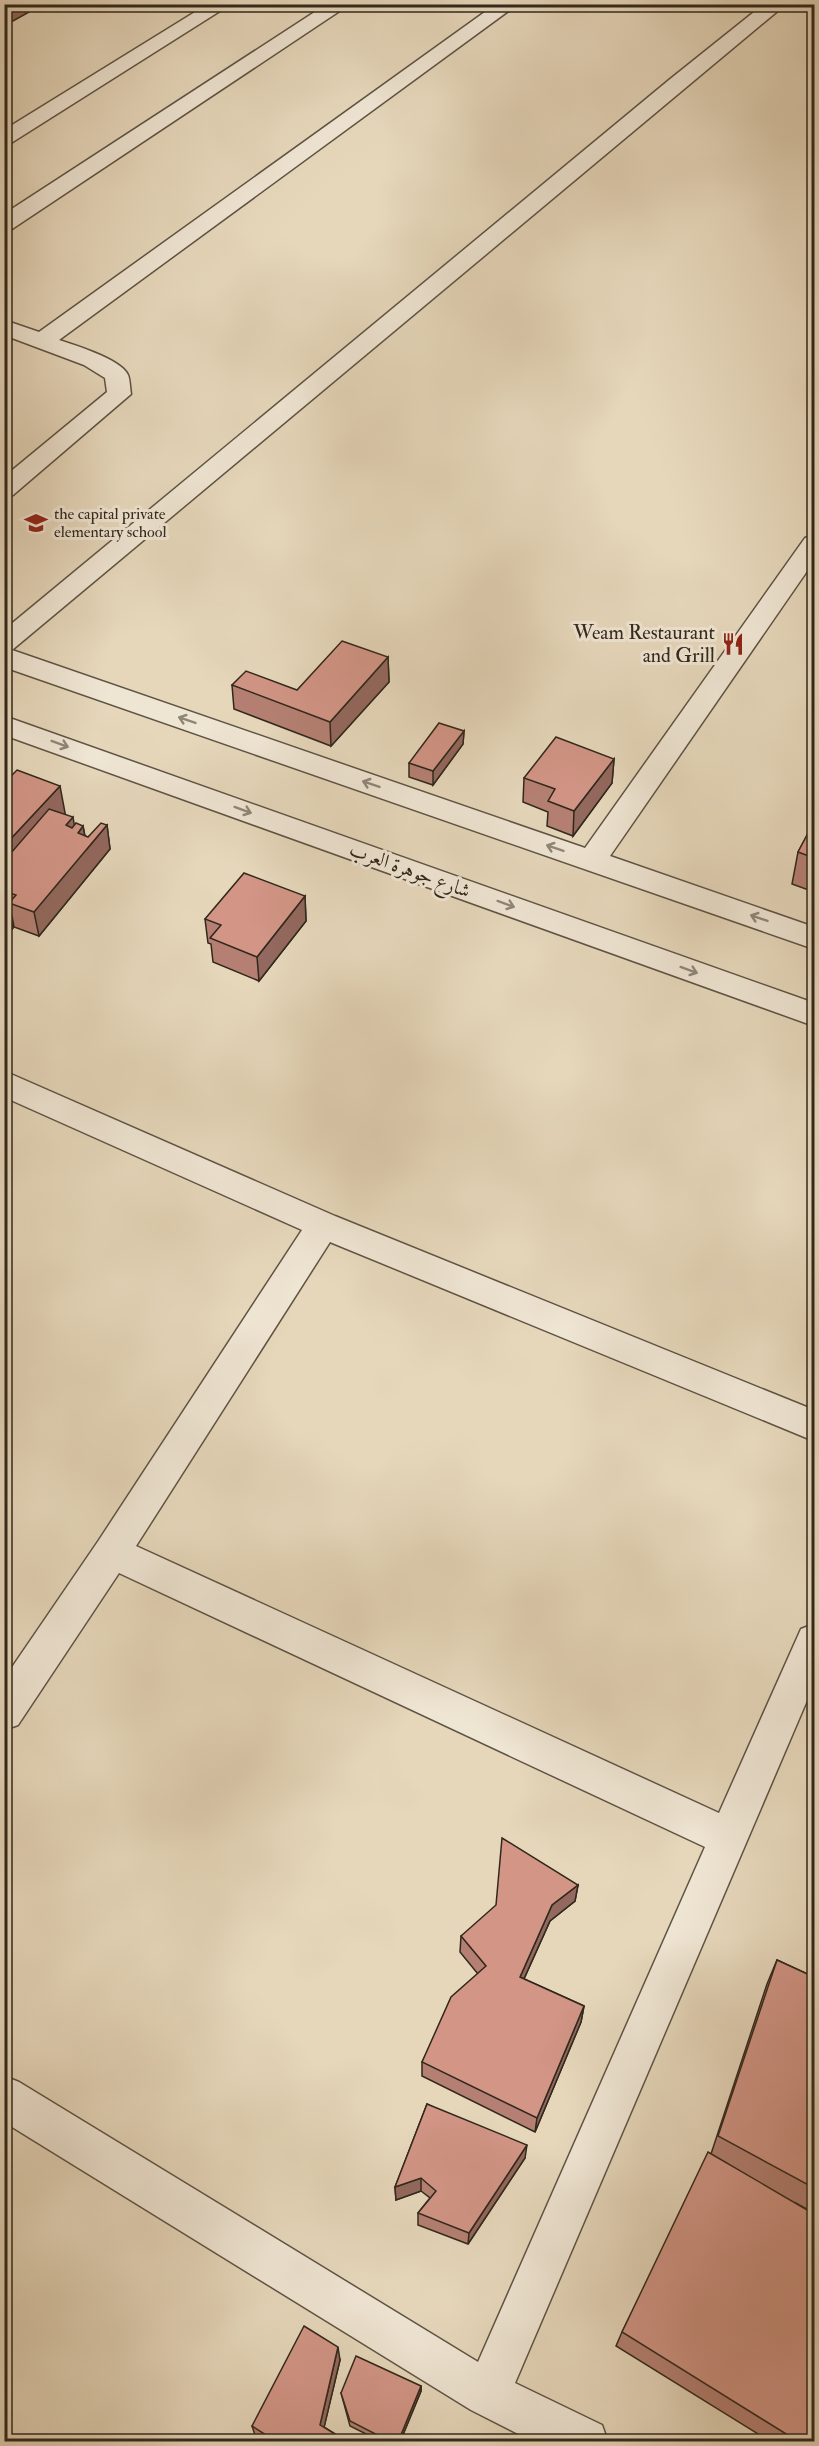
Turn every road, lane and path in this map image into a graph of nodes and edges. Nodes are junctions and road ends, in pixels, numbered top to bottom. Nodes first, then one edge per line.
1 (222, 4) edge
2 (341, 4) edge
3 (509, 4) edge
4 (777, 4) edge
5 (4, 138) edge
6 (4, 224) edge
7 (4, 327) edge
8 (42, 341) junction
9 (4, 490) edge
10 (814, 543) edge
11 (4, 644) edge
12 (4, 657) edge
13 (4, 724) edge
14 (592, 860) junction
15 (814, 938) edge
16 (814, 1015) edge
17 (4, 1083) edge
18 (323, 1225) junction
19 (814, 1426) edge
20 (112, 1552) junction
21 (814, 1641) edge
22 (4, 1712) edge
23 (729, 1838) junction
24 (4, 2097) edge
25 (487, 2394) junction
26 (585, 2442) edge

1 - 5 street
2 - 6 street
3 - 8 street
4 - 11 street
7 - 8 street
8 - 9 street
10 - 14 street
14 -> 12 street
13 -> 16 street, شارع جوهرة العرب
15 -> 14 street
17 - 18 street
18 - 19 street
18 - 20 street
20 - 22 street
20 - 23 street
21 - 23 street
23 - 25 street
24 - 25 street
25 - 26 street

